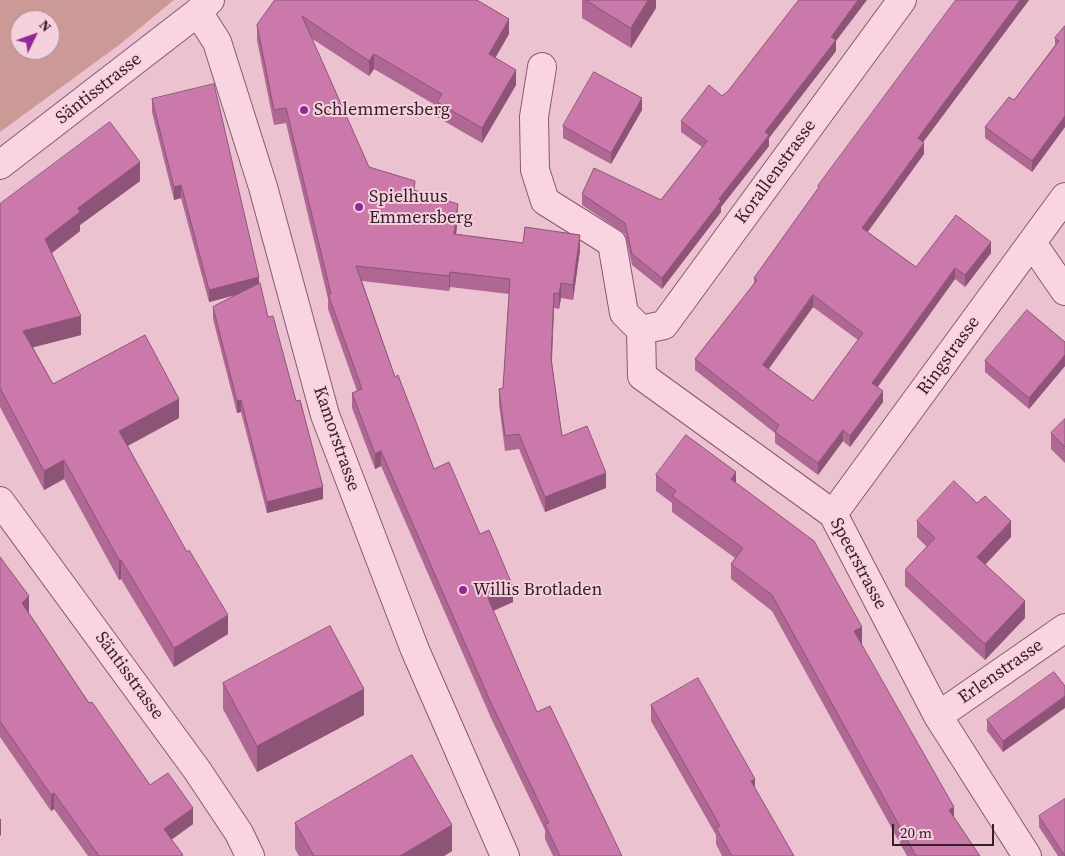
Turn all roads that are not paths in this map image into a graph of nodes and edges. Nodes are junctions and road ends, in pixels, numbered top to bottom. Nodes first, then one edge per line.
1 (902, 0) edge
2 (204, 6) edge
3 (542, 67) dead end
4 (0, 165) edge
5 (1065, 197) edge
6 (1032, 243) junction
7 (1065, 290) edge
8 (641, 330) junction
9 (0, 502) edge
10 (833, 514) junction
11 (1065, 628) edge
12 (938, 716) junction
13 (250, 856) edge
14 (504, 856) edge
15 (1027, 856) edge

1 - 8 street, Korallenstrasse
2 - 4 street, Säntisstrasse
2 - 14 street, Kamorstrasse
3 - 8 street
5 - 6 street, Ringstrasse
6 - 7 street
6 - 10 street, Ringstrasse
8 - 10 street, Speerstrasse
9 - 13 street, Säntisstrasse
10 - 12 street, Speerstrasse
11 - 12 street, Erlenstrasse
12 - 15 street, Speerstrasse

